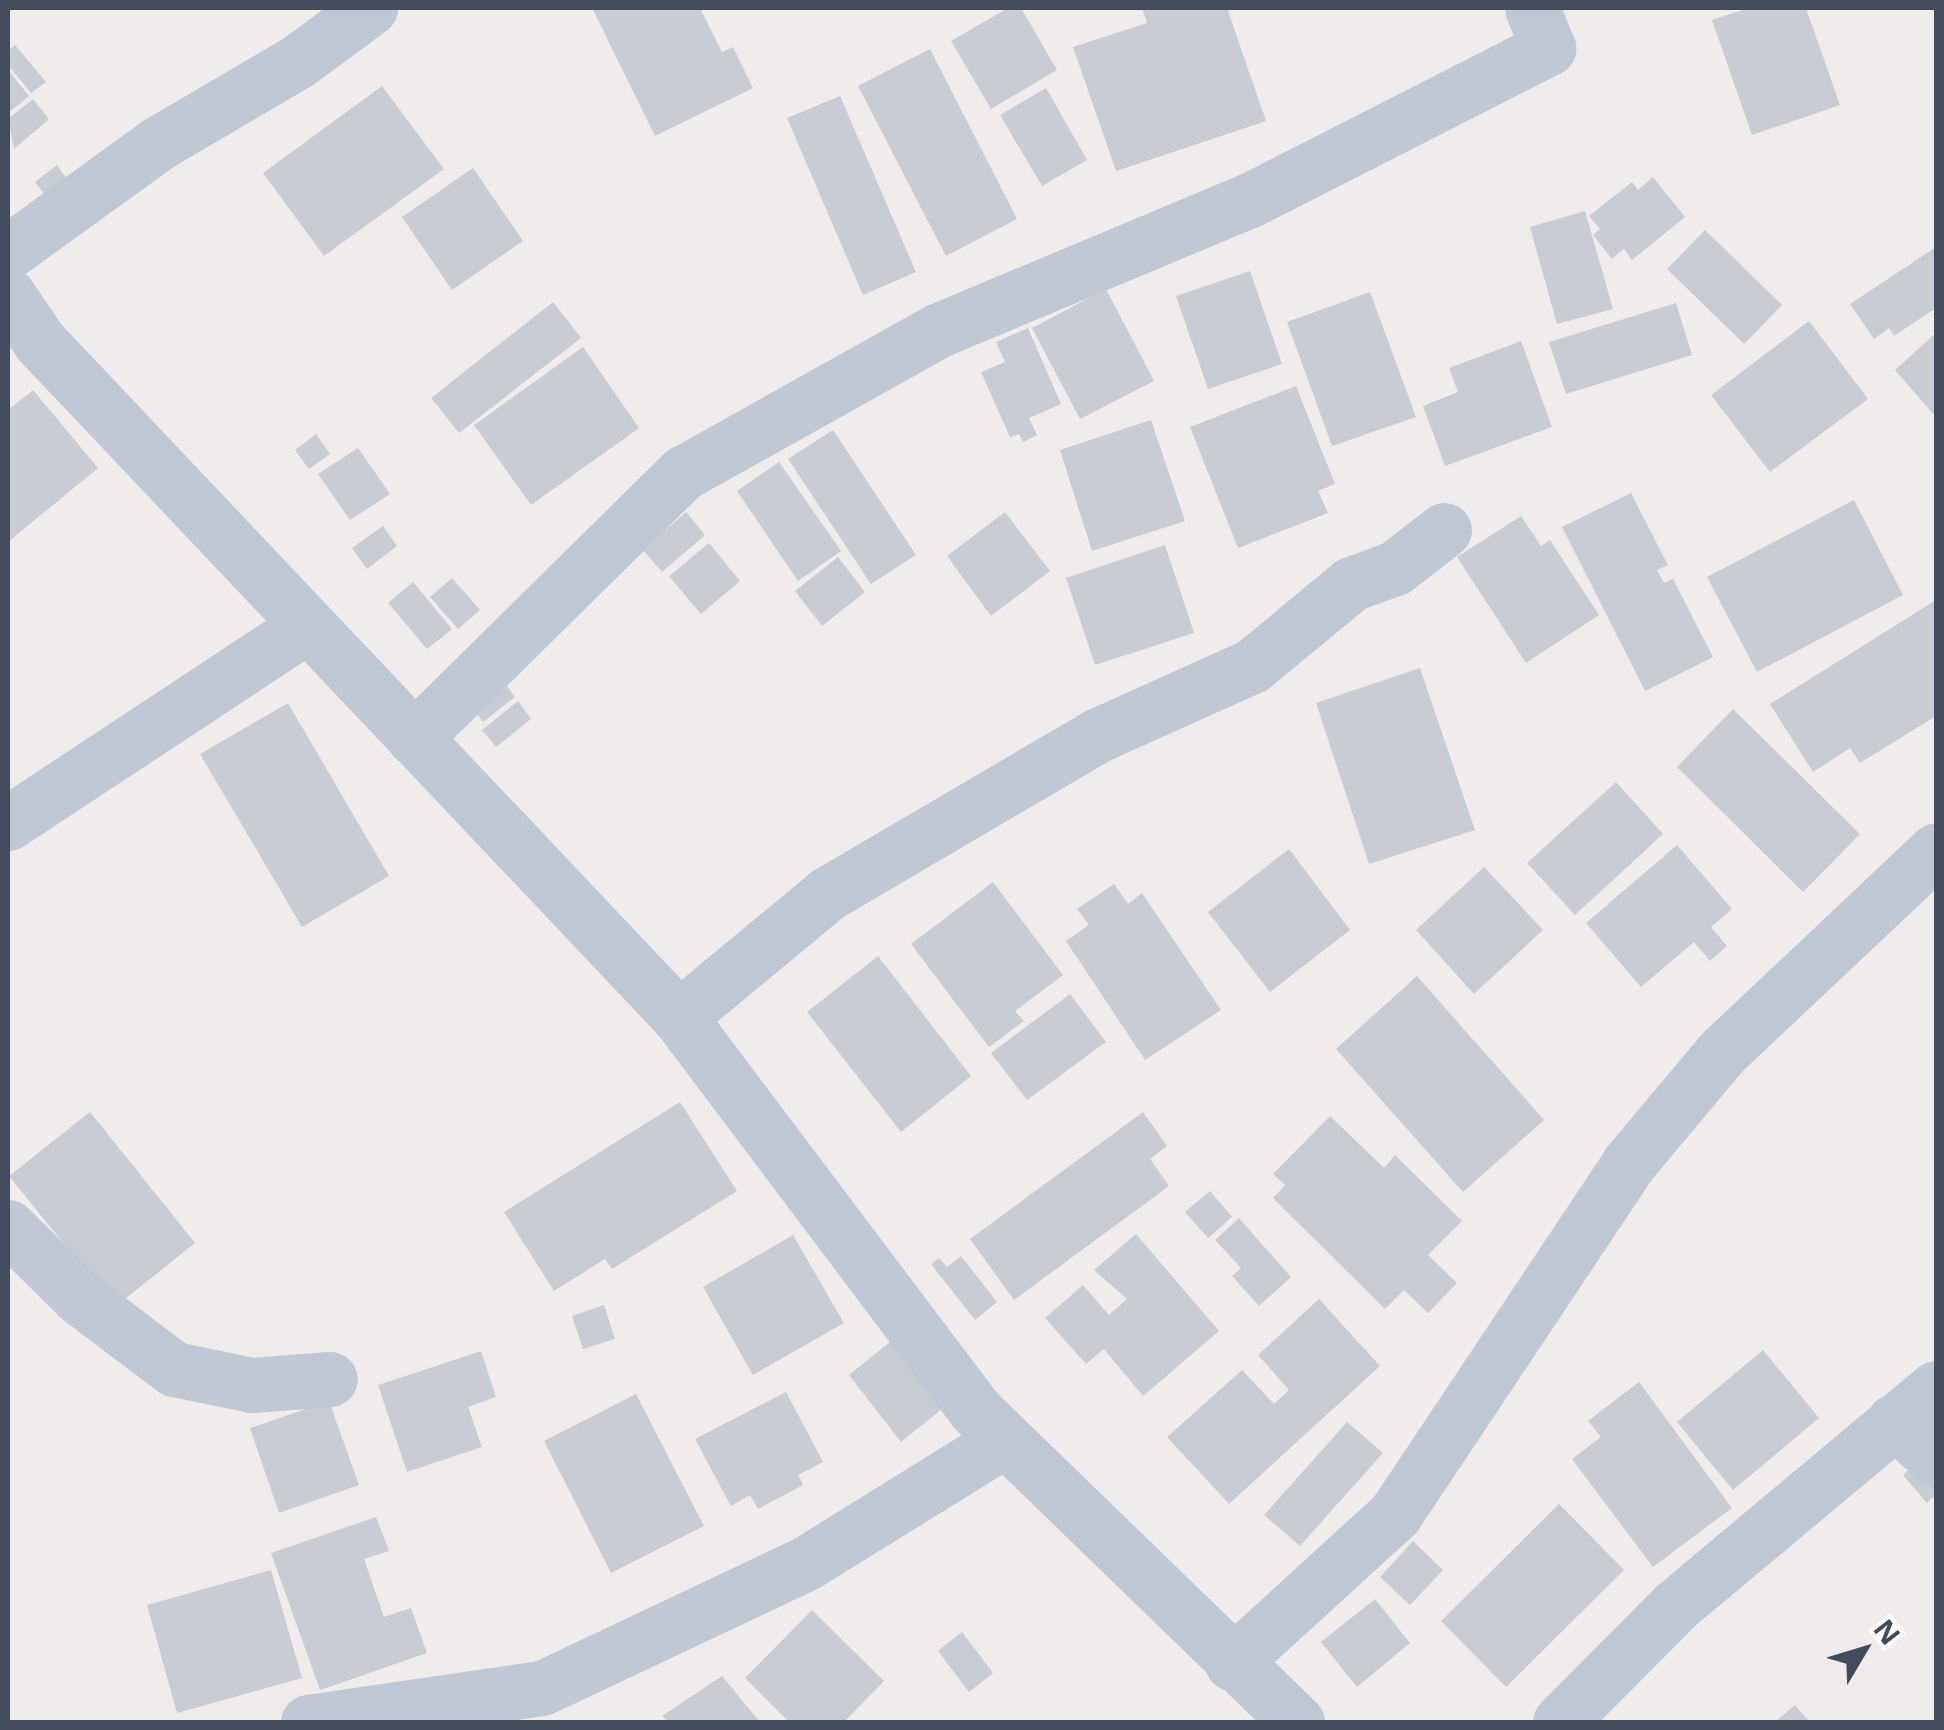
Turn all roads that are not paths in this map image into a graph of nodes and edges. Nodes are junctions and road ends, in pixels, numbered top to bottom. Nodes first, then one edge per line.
1 (370, 8) edge
2 (1532, 8) edge
3 (8, 252) edge
4 (8, 295) edge
5 (1444, 530) dead end
6 (308, 625) junction
7 (414, 738) junction
8 (8, 823) edge
9 (1936, 850) edge
10 (679, 1018) junction
11 (8, 1227) edge
12 (330, 1379) dead end
13 (1936, 1388) edge
14 (1894, 1420) junction
15 (1004, 1440) junction
16 (1936, 1459) edge
17 (1232, 1663) junction
18 (554, 1705) edge
19 (308, 1722) edge
20 (1297, 1722) edge
21 (1560, 1722) edge

1 - 3 street
2 - 7 street
4 - 6 street
5 - 10 street
6 - 7 street
6 - 8 street
7 - 10 street
9 - 17 street
10 - 15 street
11 - 12 street
13 - 14 street
14 - 16 street
14 - 21 street
15 - 17 street
15 - 18 street
17 - 20 street
18 - 19 street

